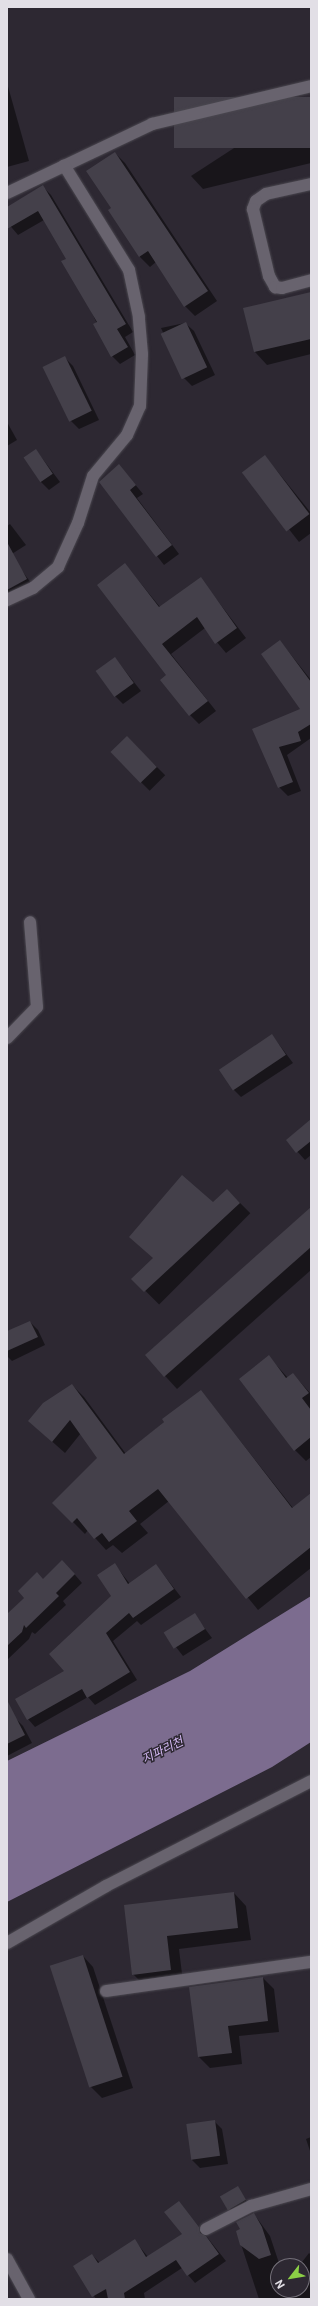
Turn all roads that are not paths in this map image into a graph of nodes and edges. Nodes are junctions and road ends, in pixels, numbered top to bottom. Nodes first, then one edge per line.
1 (311, 86) edge
2 (64, 164) junction
3 (311, 184) edge
4 (7, 193) edge
5 (311, 280) edge
6 (7, 600) edge
7 (30, 922) dead end
8 (7, 1038) edge
9 (311, 1781) edge
10 (7, 1943) edge
11 (311, 1962) edge
12 (106, 1991) dead end
13 (311, 2189) edge
14 (206, 2229) dead end
15 (7, 2260) edge
16 (30, 2299) edge

1 - 2 street
2 - 4 street
2 - 6 street
3 - 5 street
7 - 8 street
9 - 10 street
11 - 12 street
13 - 14 street
15 - 16 street

